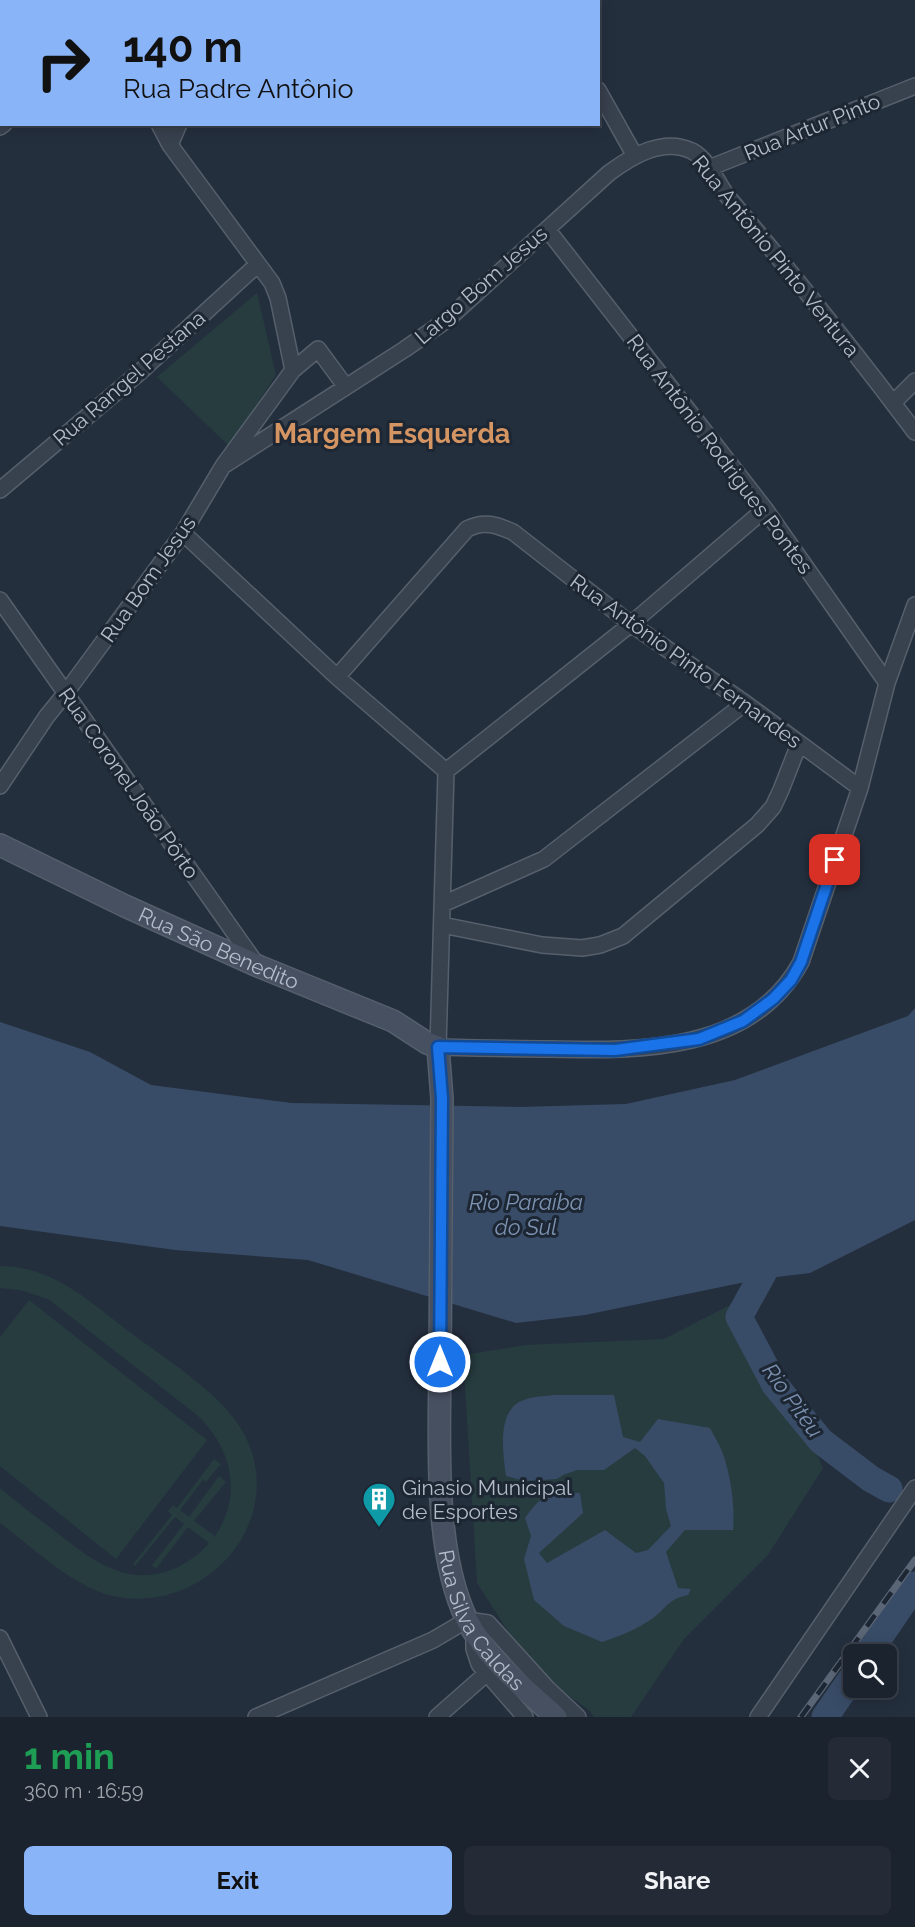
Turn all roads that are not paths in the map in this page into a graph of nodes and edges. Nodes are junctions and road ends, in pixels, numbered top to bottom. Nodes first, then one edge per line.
1 (915, 86) edge
2 (600, 94) edge
3 (160, 126) edge
4 (178, 126) edge
5 (170, 145) junction
6 (635, 156) junction
7 (709, 168) junction
8 (609, 173) joint
9 (547, 229) junction
10 (257, 265) junction
11 (293, 370) junction
12 (915, 381) edge
13 (346, 387) junction
14 (893, 403) junction
15 (915, 432) edge
16 (223, 466) junction
17 (0, 490) edge
18 (765, 508) junction
19 (183, 533) junction
20 (0, 600) edge
21 (915, 605) edge
22 (631, 624) junction
23 (337, 677) junction
24 (887, 683) junction
25 (65, 694) junction
26 (745, 703) junction
27 (799, 744) junction
28 (446, 771) junction
29 (0, 786) edge
30 (860, 788) junction
31 (0, 845) edge
32 (443, 904) junction
33 (442, 926) junction
34 (258, 966) junction
35 (438, 1047) junction
36 (915, 1488) edge
37 (471, 1626) junction
38 (0, 1638) edge
39 (487, 1673) junction
40 (39, 1717) edge
41 (255, 1717) edge
42 (436, 1717) edge
43 (525, 1717) edge
44 (556, 1717) edge
45 (578, 1717) edge
46 (758, 1717) edge

1 - 7 street, Rua Artur Pinto
2 - 6 street
3 - 5 street
4 - 5 street
5 - 10 street
6 - 7 street, Rua Antônio Pinto Ventura
6 - 8 street, Rua Antônio Pinto Ventura
7 - 14 street, Rua Antônio Pinto Ventura
8 - 9 street, Largo Bom Jesus
9 - 13 street, Largo Bom Jesus
9 - 18 street, Rua Antônio Rodrigues Pontes
10 - 11 street
10 - 17 street, Rua Rangel Pestana
11 - 13 street
11 - 16 street, Rua Bom Jesus
12 - 14 street
13 - 16 street, Largo Bom Jesus
14 - 15 street, Rua Antônio Pinto Ventura
16 - 19 street, Rua Bom Jesus
18 - 22 street
18 - 24 street, Rua Antônio Rodrigues Pontes
19 - 23 street
19 - 25 street, Rua Bom Jesus
20 - 25 street, Rua Coronel João Pôrto
21 - 24 street
22 - 23 street, Rua Antônio Pinto Fernandes
22 - 26 street, Rua Antônio Pinto Fernandes
22 - 28 street
23 - 28 street
24 - 30 street
25 - 29 street, Rua Bom Jesus
25 - 34 street, Rua Coronel João Pôrto
26 - 27 street, Rua Antônio Pinto Fernandes
26 - 32 street
27 - 30 street, Rua Antônio Pinto Fernandes
27 - 33 street
28 - 32 street
30 - 35 street
31 - 34 main road, Rua São Benedito
32 - 33 street
33 - 35 street
34 - 35 main road, Rua São Benedito
35 - 37 main road, Rua Silva Caldas
36 - 46 street
37 - 39 street
37 - 41 street
37 - 44 main road, Rua Silva Caldas
37 - 45 street
38 - 40 street
39 - 42 street
39 - 43 street

